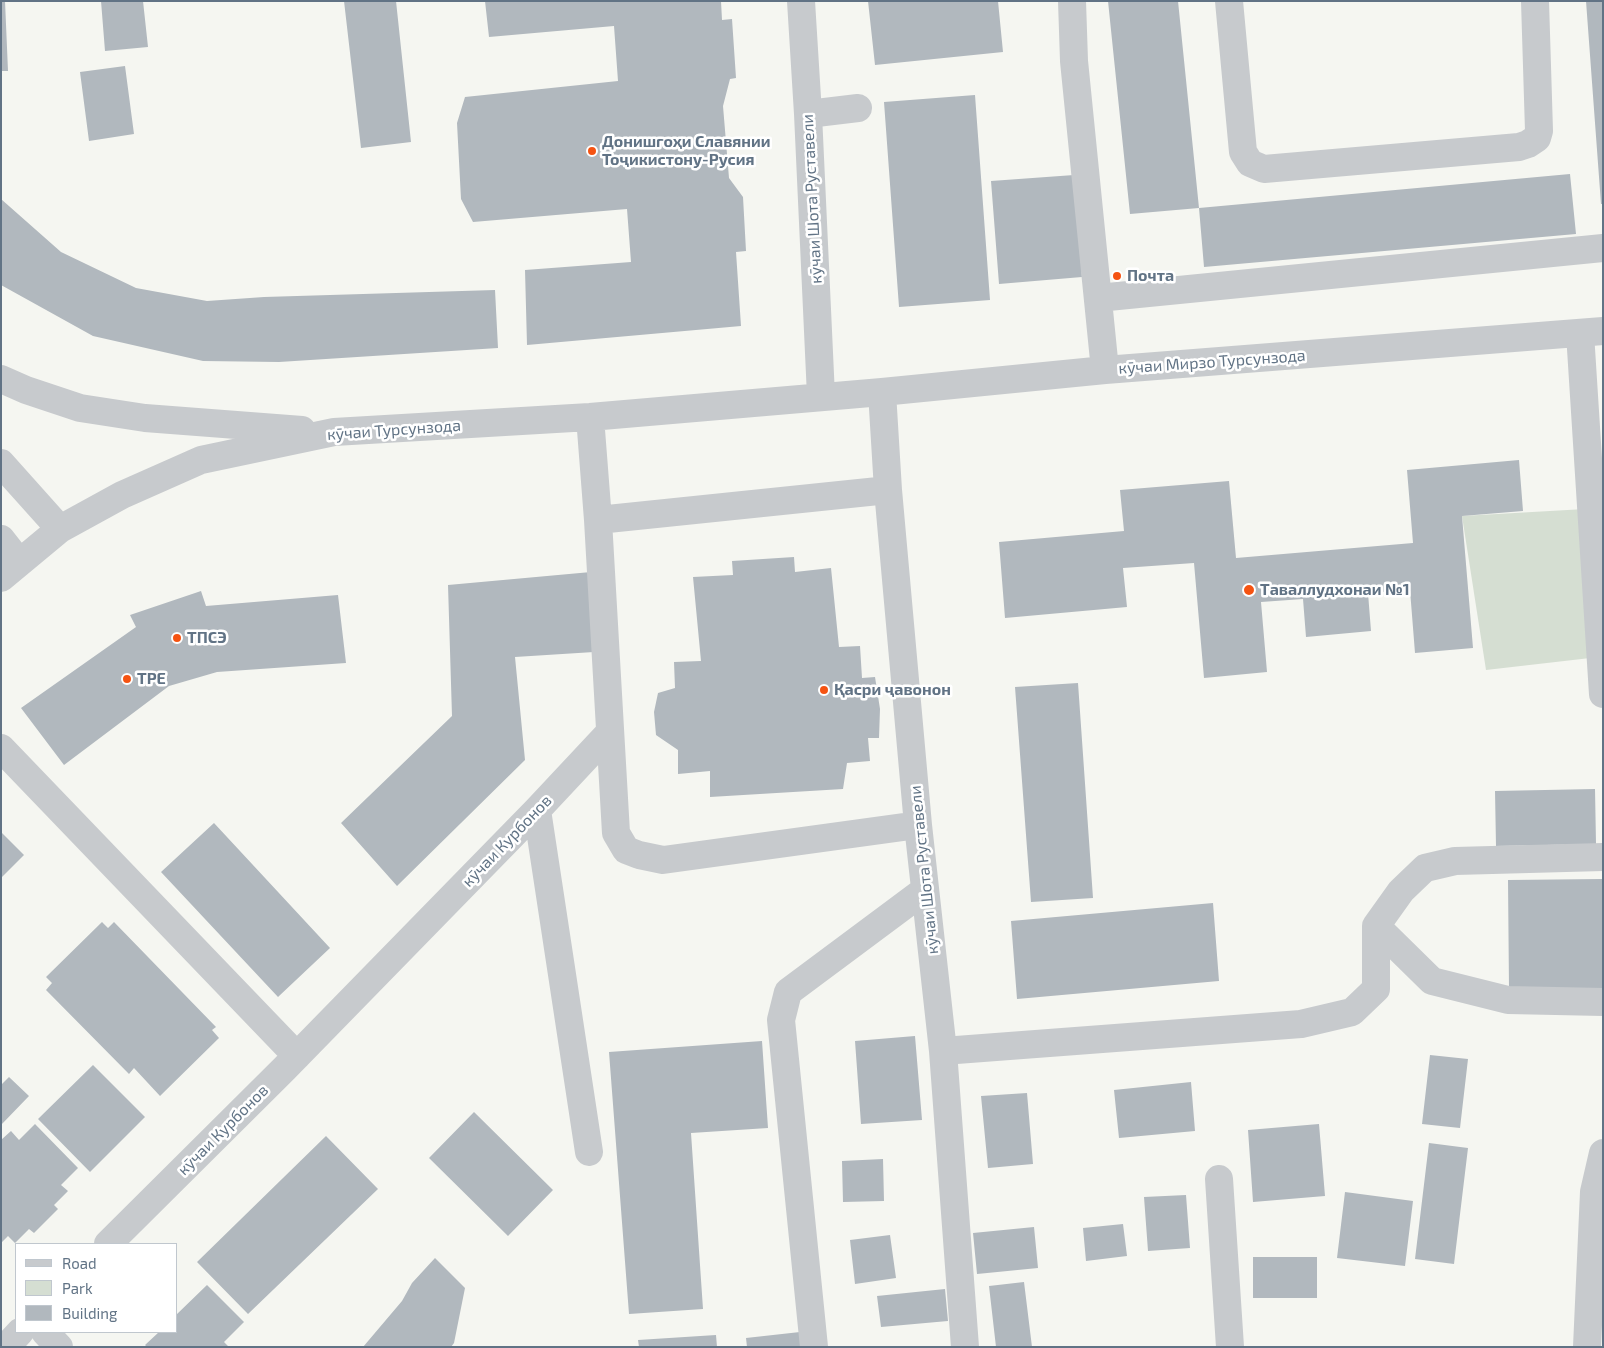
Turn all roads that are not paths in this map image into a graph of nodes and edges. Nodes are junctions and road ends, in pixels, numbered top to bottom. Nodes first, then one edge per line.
1 (801, 1) edge
2 (1072, 1) edge
3 (1230, 1) edge
4 (1535, 1) edge
5 (858, 108) dead end
6 (808, 114) junction
7 (1603, 248) edge
8 (1098, 298) junction
9 (1592, 332) edge
10 (1105, 370) junction
11 (1, 380) edge
12 (882, 392) junction
13 (822, 396) junction
14 (590, 417) junction
15 (334, 432) junction
16 (1, 463) edge
17 (888, 490) junction
18 (598, 520) junction
19 (60, 530) junction
20 (1, 539) edge
21 (10, 570) edge
22 (1603, 694) edge
23 (610, 732) junction
24 (1, 748) edge
25 (537, 810) junction
26 (918, 825) junction
27 (1603, 857) edge
28 (925, 890) junction
29 (1376, 926) junction
30 (1603, 1002) edge
31 (943, 1051) junction
32 (297, 1056) junction
33 (589, 1152) dead end
34 (1603, 1153) edge
35 (1220, 1179) dead end
36 (109, 1243) edge
37 (19, 1333) edge
38 (46, 1333) edge
39 (6, 1347) edge
40 (59, 1347) edge
41 (814, 1347) edge
42 (965, 1347) edge
43 (1230, 1347) edge
44 (1588, 1347) edge

1 - 6 street, кӯчаи Шота Руставели
2 - 8 street
3 - 4 street
5 - 6 street
6 - 13 street, кӯчаи Шота Руставели
7 - 8 street
8 - 10 street
9 - 10 street, кӯчаи Мирзо Турсунзода
9 - 22 street
10 - 12 street, кӯчаи Мирзо Турсунзода
11 - 15 street
12 - 13 street, кӯчаи Мирзо Турсунзода
12 - 17 street, кӯчаи Шота Руставели
13 - 14 street, кӯчаи Турсунзода
14 - 15 street, кӯчаи Турсунзода
14 - 18 street
15 - 19 street, кӯчаи Турсунзода
16 - 19 street
17 - 18 street
17 - 26 street, кӯчаи Шота Руставели
18 - 23 street
19 - 21 street, кӯчаи Турсунзода
20 - 21 street
23 - 25 street, кӯчаи Курбонов
23 - 26 street
24 - 32 street
25 - 32 street, кӯчаи Курбонов
25 - 33 street
26 - 28 street, кӯчаи Шота Руставели
27 - 29 street
28 - 31 street, кӯчаи Шота Руставели
28 - 41 street
29 - 30 street
29 - 31 street
31 - 42 street, кӯчаи Шота Руставели
32 - 36 street, кӯчаи Курбонов
34 - 44 street
35 - 43 street
37 - 39 street
38 - 40 street

